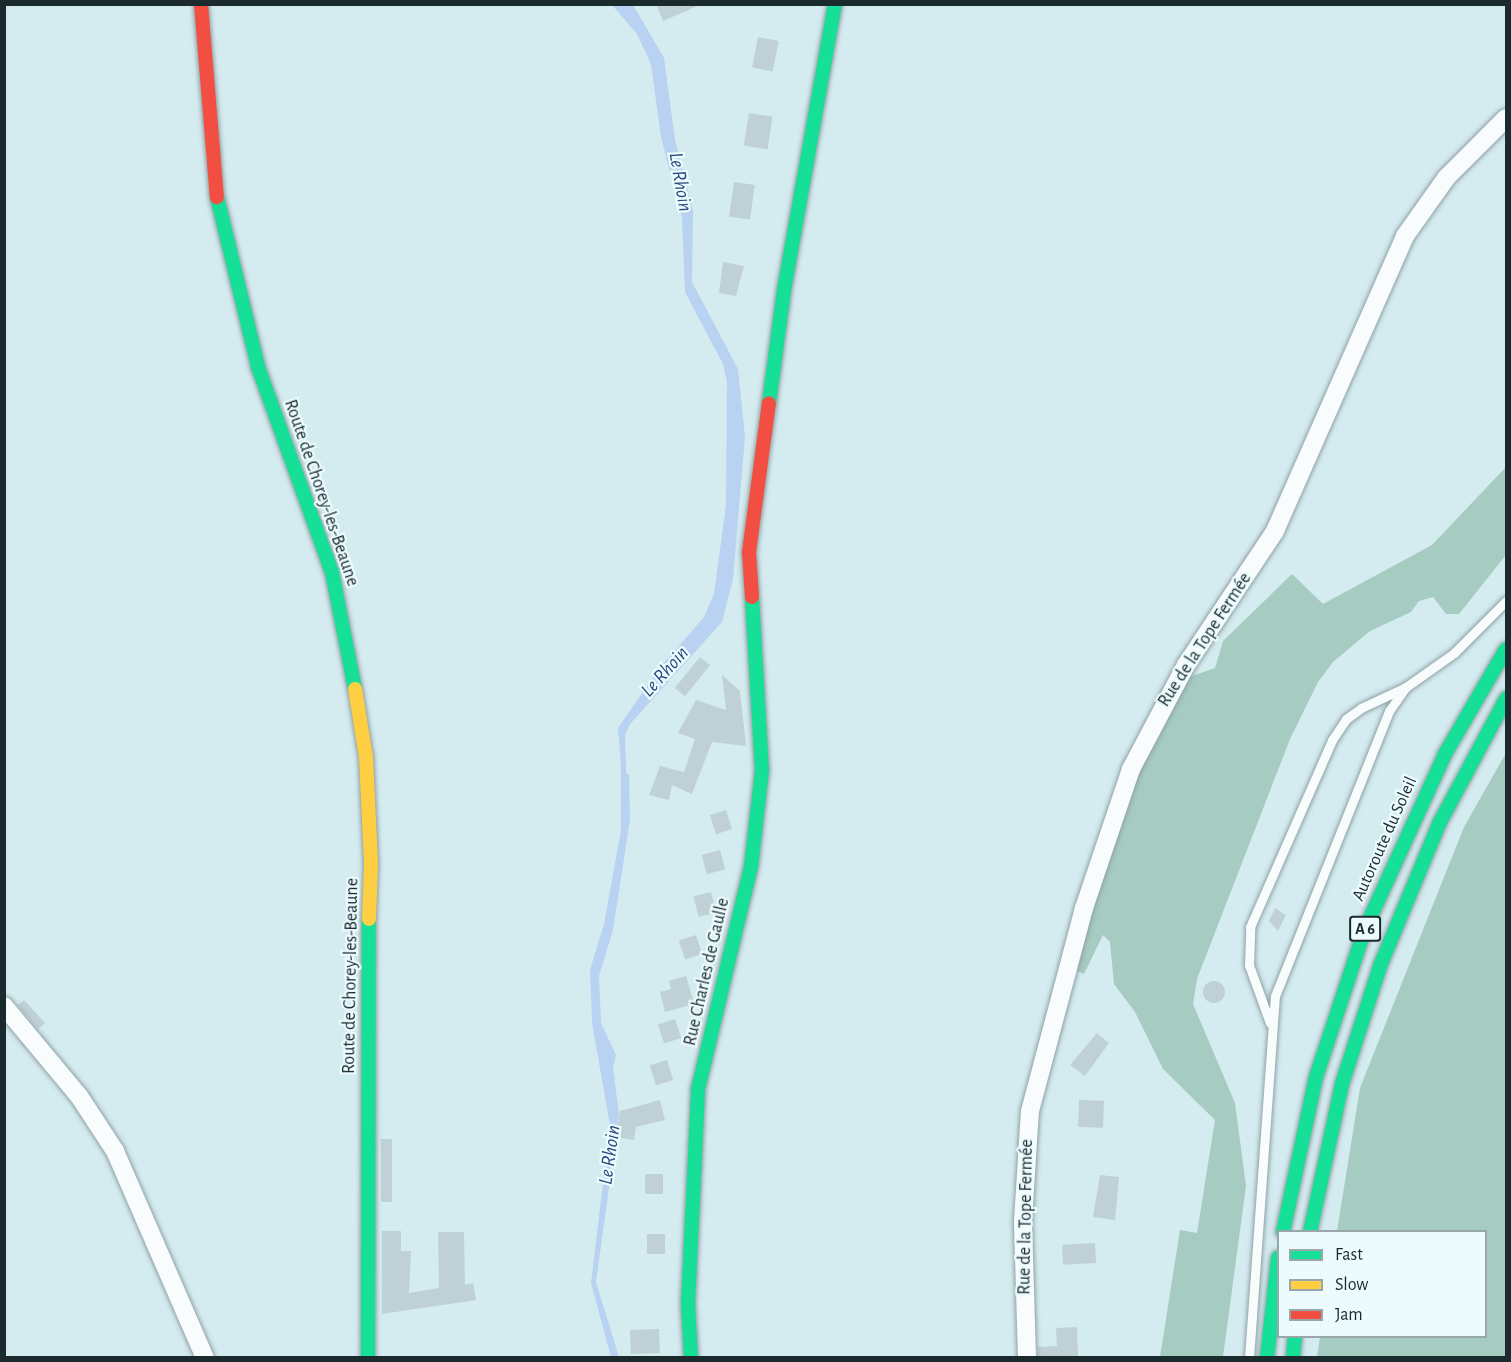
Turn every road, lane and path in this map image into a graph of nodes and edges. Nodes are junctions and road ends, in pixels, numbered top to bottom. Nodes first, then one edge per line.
1 (201, 4) edge
2 (835, 4) edge
3 (1506, 118) edge
4 (1506, 601) edge
5 (1506, 649) edge
6 (1406, 687) junction
7 (1506, 699) edge
8 (4, 1006) edge
9 (1270, 1023) junction
10 (1283, 1230) edge
11 (1310, 1230) edge
12 (1277, 1267) edge
13 (1295, 1338) edge
14 (205, 1358) edge
15 (369, 1358) edge
16 (691, 1358) edge
17 (1027, 1358) edge
18 (1249, 1358) edge
19 (1267, 1358) edge
20 (1293, 1358) edge

1 - 15 main road, Route de Chorey-les-Beaune
2 - 16 main road, Rue Charles de Gaulle
3 - 17 street, Rue de la Tope Fermée
4 - 6 lane
5 - 10 main road, Autoroute du Soleil / A 6
6 - 9 lane
6 - 9 lane
7 - 11 main road, A 6
8 - 14 street
9 - 18 lane
12 - 19 main road
13 - 20 main road

